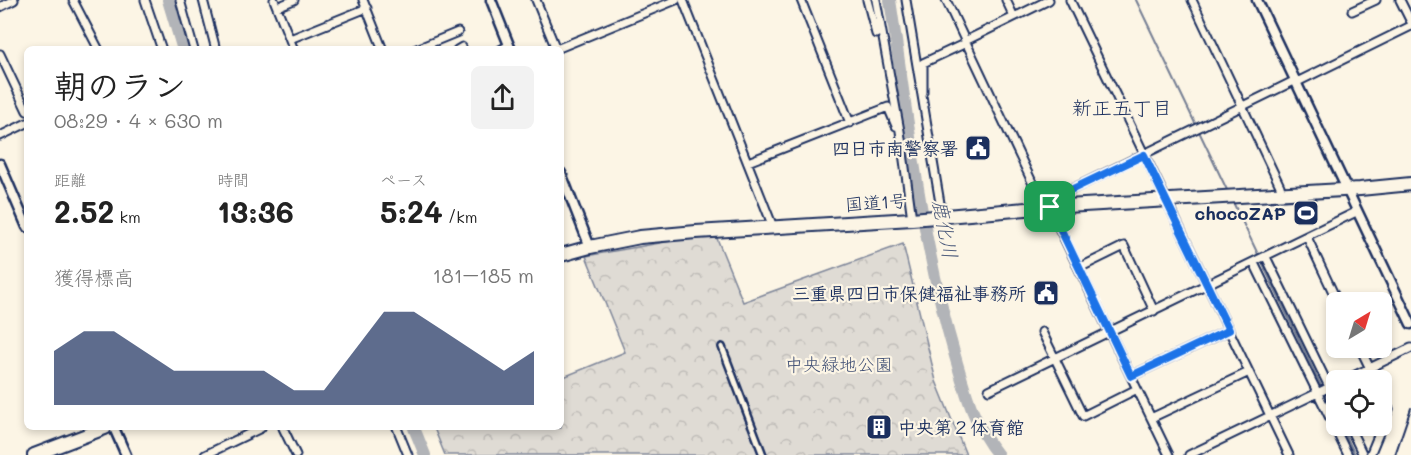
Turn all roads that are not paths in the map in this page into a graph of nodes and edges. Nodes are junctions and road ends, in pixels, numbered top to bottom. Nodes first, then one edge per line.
1 (14, 0) edge
2 (74, 0) edge
3 (146, 0) edge
4 (180, 0) edge
5 (203, 0) edge
6 (294, 0) edge
7 (363, 0) edge
8 (491, 0) edge
9 (536, 0) edge
10 (676, 0) edge
11 (683, 0) edge
12 (801, 0) edge
13 (867, 0) edge
14 (876, 0) edge
15 (906, 0) edge
16 (946, 0) edge
17 (1006, 0) edge
18 (1049, 0) edge
19 (1070, 0) edge
20 (1191, 0) edge
21 (1257, 0) edge
22 (1376, 0) edge
23 (1400, 0) edge
24 (275, 3) edge
25 (0, 7) edge
26 (367, 8) junction
27 (1352, 11) dead end
28 (1014, 17) junction
29 (1411, 24) edge
30 (458, 32) dead end
31 (876, 34) dead end
32 (290, 39) junction
33 (965, 42) junction
34 (97, 46) edge
35 (161, 46) edge
36 (193, 46) edge
37 (215, 46) edge
38 (293, 46) edge
39 (381, 46) edge
40 (424, 46) edge
41 (510, 46) edge
42 (554, 46) edge
43 (562, 46) edge
44 (0, 54) edge
45 (1296, 81) junction
46 (921, 95) junction
47 (24, 105) edge
48 (1242, 107) junction
49 (850, 123) junction
50 (24, 124) edge
51 (900, 131) junction
52 (0, 136) edge
53 (1144, 155) junction
54 (748, 162) junction
55 (0, 164) edge
56 (1411, 184) edge
57 (564, 185) edge
58 (1348, 189) junction
59 (1282, 194) junction
60 (1166, 201) junction
61 (1050, 207) junction
62 (1356, 212) junction
63 (942, 215) junction
64 (914, 218) junction
65 (24, 220) edge
66 (773, 227) junction
67 (1306, 237) junction
68 (590, 247) junction
69 (564, 254) edge
70 (1265, 257) junction
71 (1255, 262) junction
72 (1079, 268) junction
73 (1207, 285) junction
74 (1333, 292) edge
75 (1154, 311) junction
76 (1411, 324) edge
77 (1229, 330) junction
78 (1042, 332) dead end
79 (1110, 332) junction
80 (722, 347) dead end
81 (1411, 348) edge
82 (1055, 358) junction
83 (1365, 358) edge
84 (1370, 368) junction
85 (1366, 370) edge
86 (1249, 372) junction
87 (1131, 376) junction
88 (1326, 377) edge
89 (1137, 389) junction
90 (989, 390) dead end
91 (1326, 390) edge
92 (1319, 393) junction
93 (1270, 416) junction
94 (1151, 418) junction
95 (100, 430) edge
96 (115, 430) edge
97 (257, 430) edge
98 (284, 430) edge
99 (397, 430) edge
100 (1354, 436) edge
101 (1378, 436) edge
102 (34, 455) edge
103 (126, 455) edge
104 (204, 455) edge
105 (296, 455) edge
106 (408, 455) edge
107 (763, 455) edge
108 (1169, 455) edge
109 (1189, 455) edge
110 (1289, 455) edge
111 (1348, 455) edge
112 (1363, 455) edge
113 (1370, 455) edge

1 - 25 street
2 - 34 street
3 - 35 street
4 - 36 street
5 - 37 street
6 - 24 street
7 - 26 street
8 - 41 street
9 - 42 street
10 - 43 street
11 - 54 street
12 - 49 street
13 - 31 street
14 - 51 street
15 - 46 street
16 - 33 street
17 - 28 street
18 - 28 street
19 - 53 street
20 - 48 street
21 - 45 street
22 - 27 street
23 - 29 street
24 - 32 street
26 - 32 street
26 - 39 street
28 - 33 street
29 - 45 street
30 - 40 street
32 - 38 street
33 - 46 street
33 - 61 street
44 - 47 street
45 - 48 street
45 - 58 street
46 - 63 street
48 - 53 street
48 - 59 street
49 - 51 street
49 - 54 street
50 - 52 street
51 - 64 street
53 - 60 street
53 - 61 street
54 - 66 street
55 - 65 street
56 - 58 highway, 国道1号
57 - 68 street
58 - 59 highway, 国道1号
58 - 62 street
59 - 60 highway, 国道1号
60 - 61 highway, 国道1号
60 - 73 street
61 - 63 highway, 国道1号
61 - 72 street
62 - 67 street
62 - 76 street
63 - 64 highway, 国道1号
64 - 66 highway, 国道1号
66 - 68 highway, 国道1号
67 - 70 street
67 - 74 street
68 - 69 highway, 国道1号
70 - 71 street
70 - 88 street
71 - 73 street
71 - 92 street
72 - 75 street
72 - 79 street
73 - 75 street
73 - 77 street
75 - 79 street
77 - 86 street
77 - 87 street
78 - 82 street
79 - 82 street
79 - 87 street
80 - 107 street
81 - 84 street
82 - 89 street
82 - 90 street
83 - 84 street
84 - 85 street
86 - 93 street
86 - 94 street
87 - 89 street
89 - 94 street
91 - 92 street
92 - 93 street
92 - 111 street
93 - 109 street
93 - 110 street
94 - 108 street
95 - 102 highway
96 - 103 street
97 - 104 street
98 - 105 street
99 - 106 street
100 - 112 street
101 - 113 street

